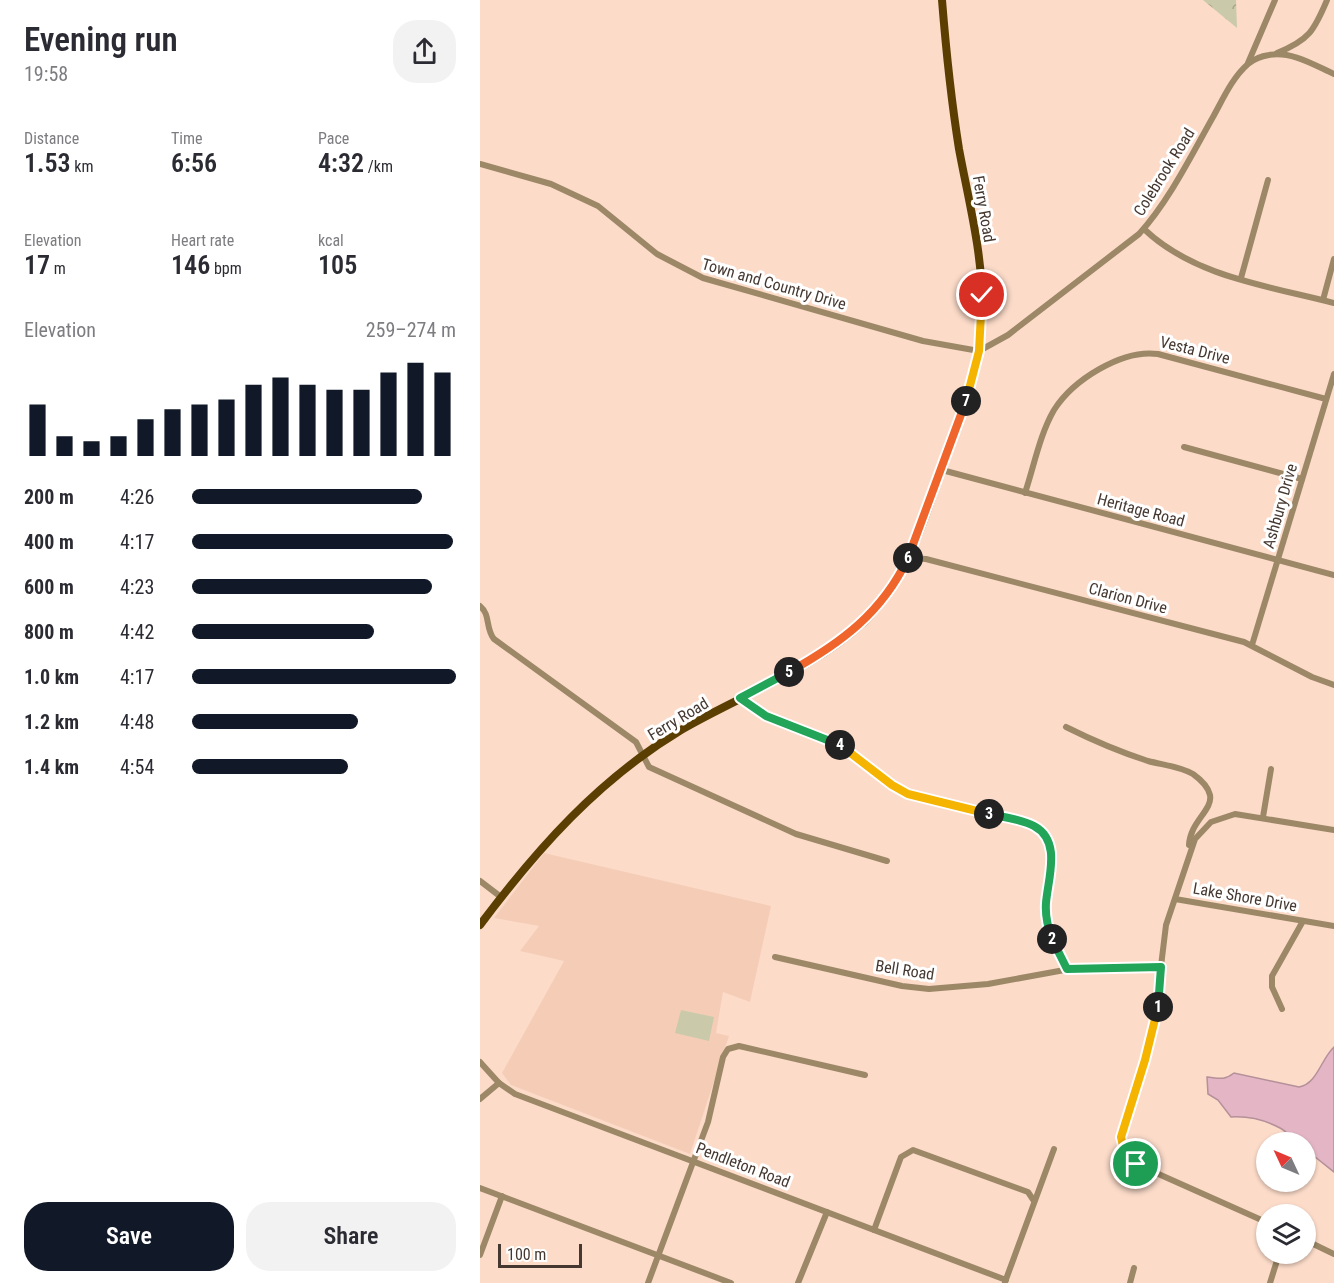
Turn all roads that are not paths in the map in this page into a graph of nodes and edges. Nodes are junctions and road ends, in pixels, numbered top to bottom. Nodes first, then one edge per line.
1 (942, 0) edge
2 (1275, 0) edge
3 (1327, 0) edge
4 (1275, 54) junction
5 (1248, 64) junction
6 (1334, 74) edge
7 (480, 164) edge
8 (1268, 180) dead end
9 (1144, 229) junction
10 (1334, 259) edge
11 (1241, 278) junction
12 (1323, 300) junction
13 (1334, 303) edge
14 (979, 351) junction
15 (1334, 374) edge
16 (1326, 399) junction
17 (1184, 447) dead end
18 (942, 470) junction
19 (1302, 479) junction
20 (1025, 493) junction
21 (908, 558) junction
22 (1278, 560) junction
23 (1334, 575) edge
24 (480, 606) edge
25 (1252, 645) junction
26 (1334, 685) edge
27 (740, 698) junction
28 (1066, 727) dead end
29 (643, 756) junction
30 (1271, 769) dead end
31 (1263, 817) junction
32 (1334, 830) edge
33 (1189, 852) junction
34 (887, 861) dead end
35 (480, 881) edge
36 (501, 897) junction
37 (1174, 899) junction
38 (1303, 921) junction
39 (480, 925) edge
40 (1334, 926) edge
41 (775, 957) dead end
42 (1161, 967) junction
43 (1067, 969) junction
44 (1282, 1009) dead end
45 (480, 1062) edge
46 (865, 1076) dead end
47 (499, 1083) junction
48 (480, 1099) edge
49 (1054, 1149) dead end
50 (694, 1161) junction
51 (480, 1188) edge
52 (502, 1196) junction
53 (1034, 1201) junction
54 (827, 1212) junction
55 (1256, 1218) edge
56 (874, 1230) junction
57 (1316, 1245) edge
58 (1334, 1254) edge
59 (480, 1255) edge
60 (658, 1256) junction
61 (1276, 1264) edge
62 (1134, 1268) dead end
63 (1005, 1282) edge
64 (648, 1283) edge
65 (731, 1283) edge
66 (798, 1283) edge
67 (1130, 1283) edge
68 (1270, 1283) edge

1 - 14 main road, Ferry Road
2 - 5 street, Colebrook Road
3 - 4 street
4 - 5 street
4 - 6 street
5 - 9 street, Colebrook Road
7 - 14 street, Town and Country Drive
8 - 11 street
9 - 11 street
9 - 14 street, Colebrook Road
10 - 12 street
11 - 12 street
12 - 13 street
14 - 18 main road, Ferry Road
15 - 16 street, Ashbury Drive
16 - 19 street, Ashbury Drive
16 - 20 street, Vesta Drive
17 - 19 street
18 - 20 street, Heritage Road
18 - 21 main road, Ferry Road
19 - 22 street, Ashbury Drive
20 - 22 street, Heritage Road
21 - 25 street, Clarion Drive
21 - 27 main road, Ferry Road
22 - 23 street, Heritage Road
22 - 25 street, Ashbury Drive
24 - 29 street
25 - 26 street, Clarion Drive
27 - 29 main road, Ferry Road
27 - 43 street
28 - 33 street
29 - 34 street
29 - 36 main road, Ferry Road
30 - 31 street
31 - 32 street
31 - 33 street
33 - 37 street
35 - 36 street
36 - 39 main road, Ferry Road
37 - 38 street, Lake Shore Drive
37 - 42 street, Lake Shore Drive
38 - 40 street, Lake Shore Drive
38 - 44 street
41 - 43 street, Bell Road
42 - 43 street, Bell Road
42 - 55 street, Lake Shore Drive
45 - 47 street, Pendleton Road
46 - 50 street
47 - 48 street
47 - 50 street, Pendleton Road
49 - 53 street
50 - 54 street, Pendleton Road
50 - 60 street
51 - 52 street
52 - 59 street
52 - 60 street
53 - 56 street
53 - 63 street
54 - 56 street, Pendleton Road
54 - 66 street
56 - 63 street, Pendleton Road
57 - 58 street
60 - 64 street
60 - 65 street
61 - 68 street
62 - 67 street

